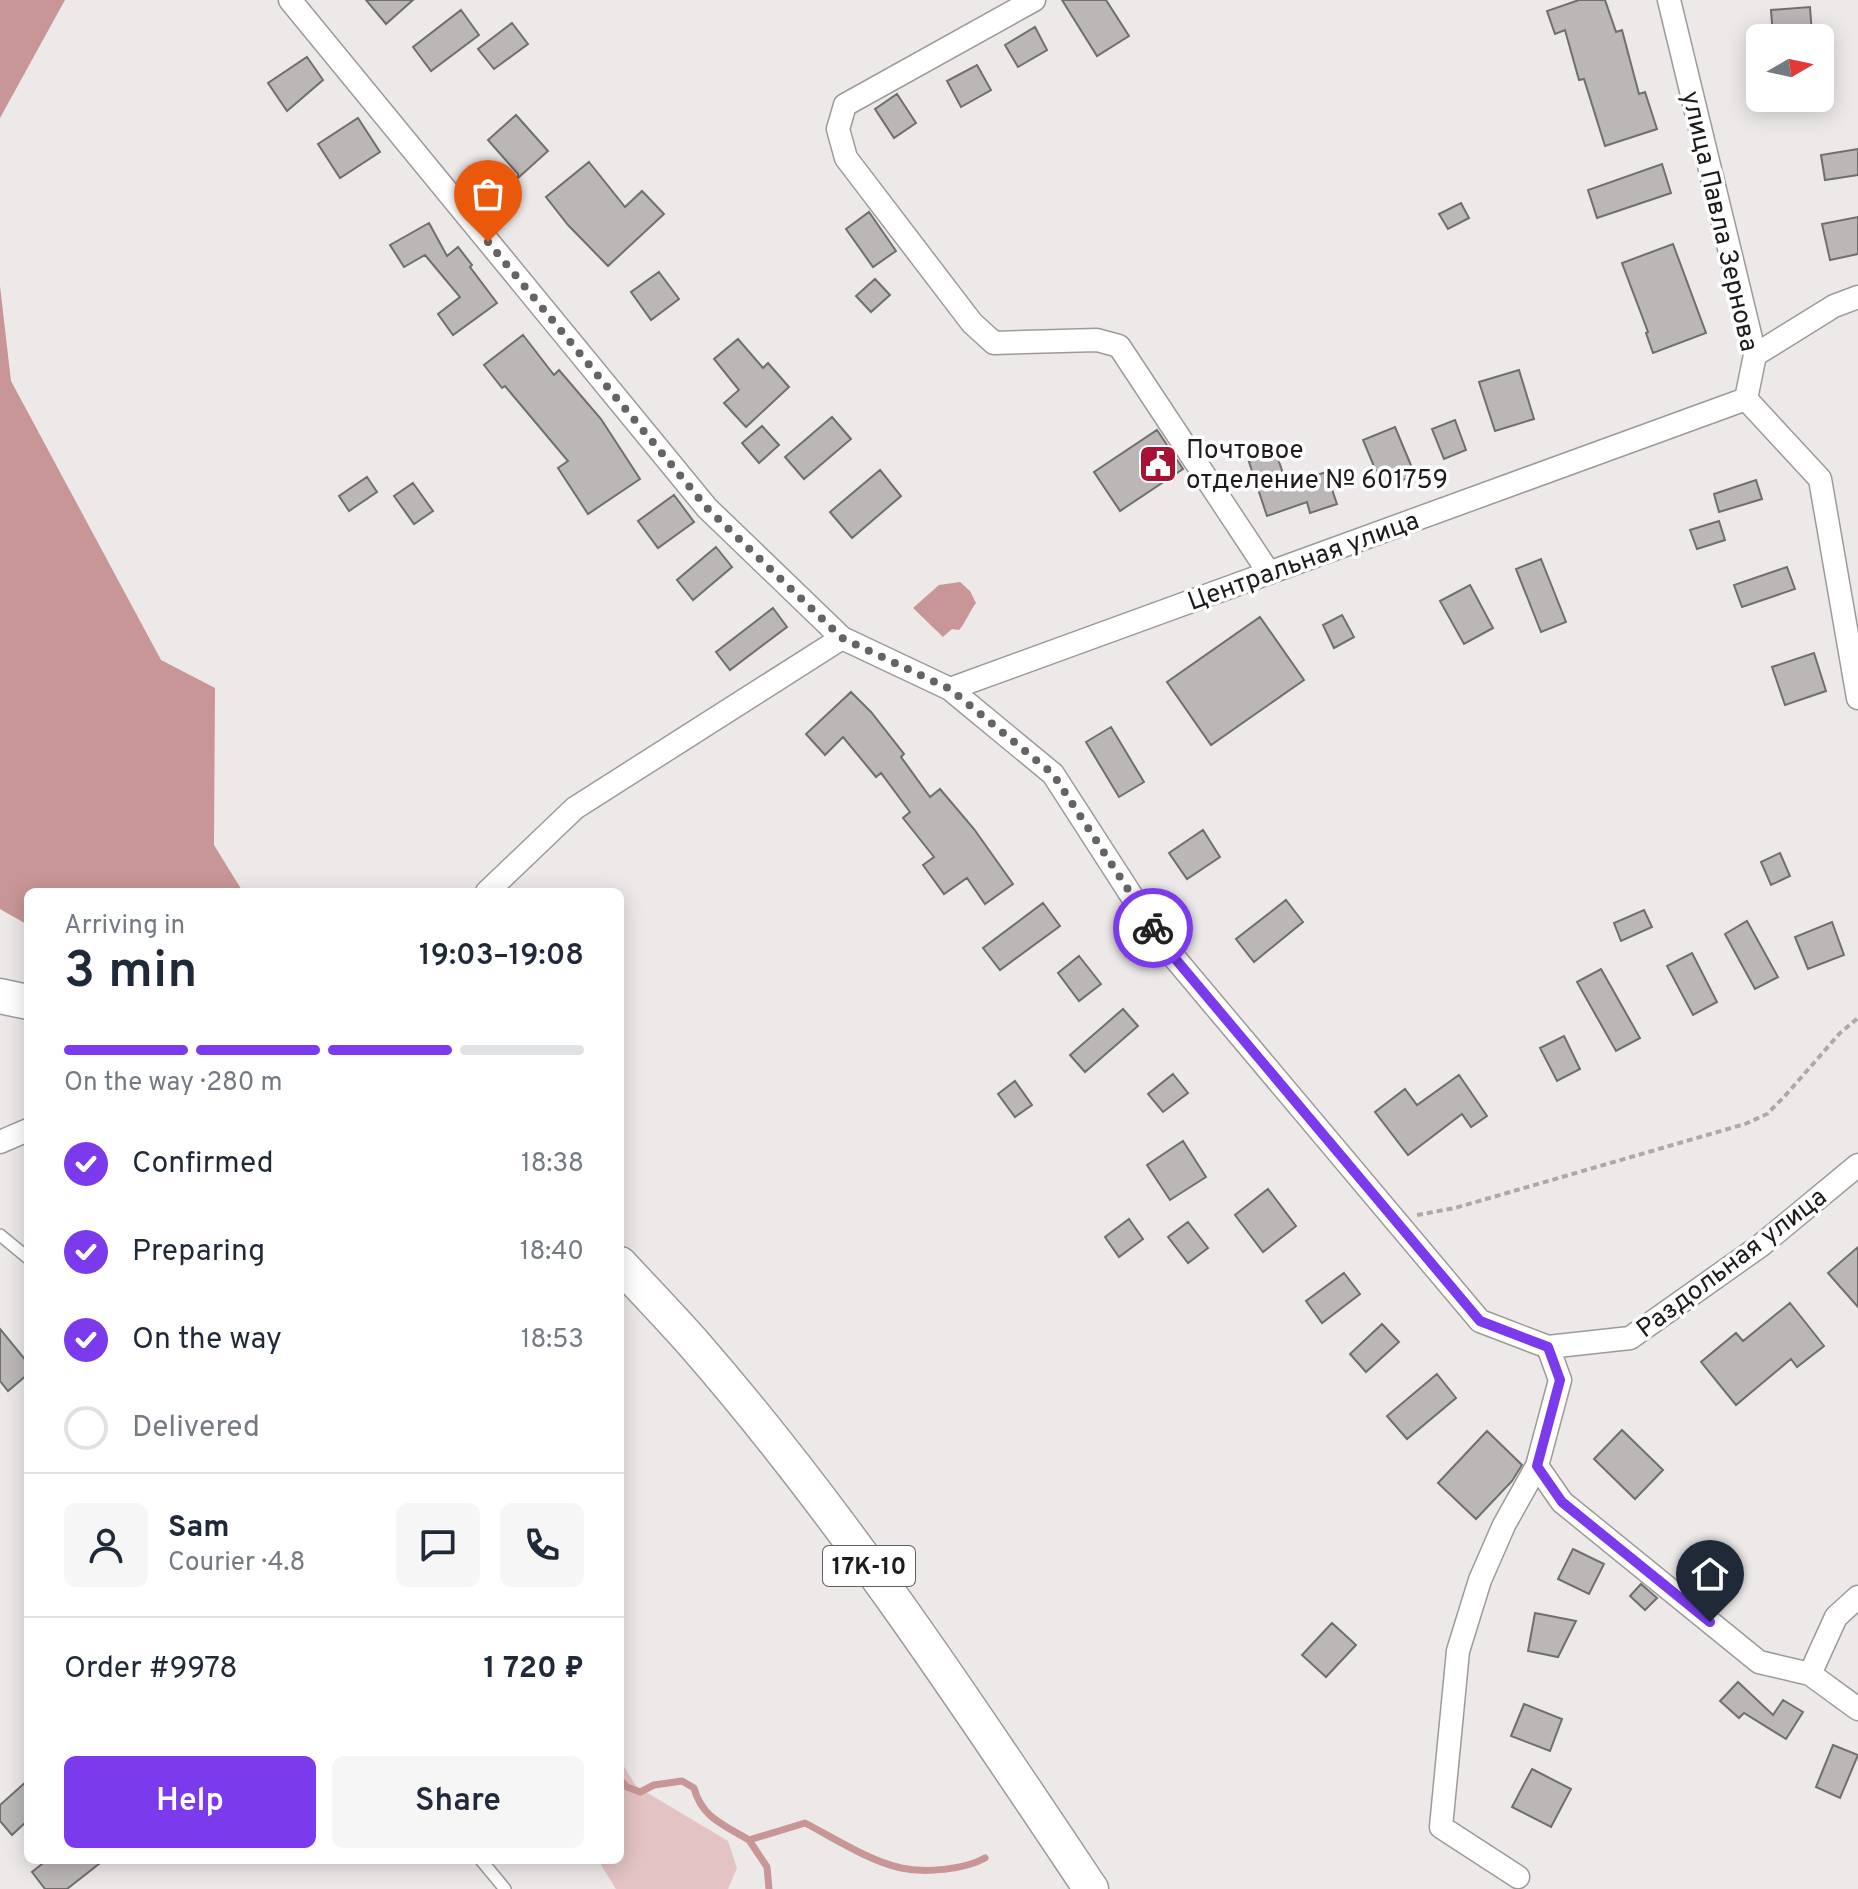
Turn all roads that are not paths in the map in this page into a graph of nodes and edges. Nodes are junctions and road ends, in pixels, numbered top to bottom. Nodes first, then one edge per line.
1 (290, 0) edge
2 (1034, 0) edge
3 (1669, 0) edge
4 (1858, 297) edge
5 (1755, 355) junction
6 (1746, 399) junction
7 (1269, 573) junction
8 (842, 638) junction
9 (950, 689) junction
10 (1858, 698) edge
11 (491, 888) edge
12 (0, 996) edge
13 (24, 1001) edge
14 (24, 1132) edge
15 (0, 1142) edge
16 (1858, 1165) edge
17 (0, 1235) edge
18 (24, 1255) edge
19 (624, 1268) edge
20 (1548, 1347) junction
21 (1537, 1466) junction
22 (1858, 1597) edge
23 (1810, 1674) junction
24 (1858, 1709) edge
25 (484, 1864) edge
26 (1518, 1877) dead end
27 (505, 1889) edge
28 (1091, 1889) edge

1 - 8 street
2 - 7 street
3 - 5 street, улица Павла Зернова
4 - 5 street
5 - 6 street, улица Павла Зернова
6 - 7 street, Центральная улица
6 - 10 street
7 - 9 street, Центральная улица
8 - 9 street
8 - 11 street
9 - 20 street
12 - 13 main road
14 - 15 street
16 - 20 street, Раздольная улица
17 - 18 lane
19 - 28 main road, 17К-10
20 - 21 street
21 - 23 street
21 - 26 street
22 - 23 street
23 - 24 street
25 - 27 lane

